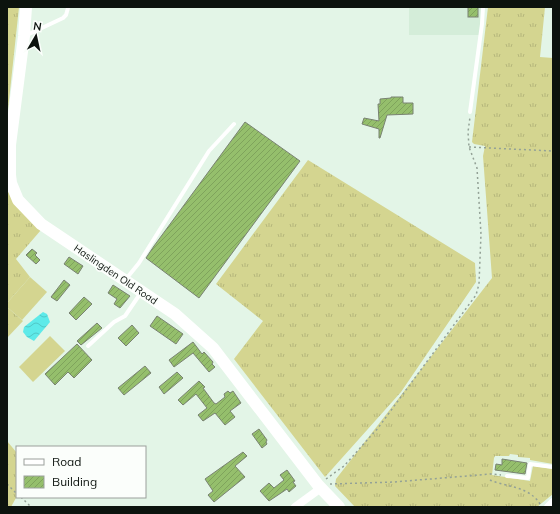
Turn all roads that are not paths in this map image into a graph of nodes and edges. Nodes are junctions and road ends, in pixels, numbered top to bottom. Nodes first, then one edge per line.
1 (26, 7) edge
2 (483, 7) edge
3 (68, 8) edge
4 (24, 36) junction
5 (470, 112) road end
6 (234, 124) dead end
7 (125, 280) junction
8 (141, 291) junction
9 (88, 346) dead end
10 (553, 467) edge
11 (507, 476) road end
12 (319, 486) junction
13 (553, 502) edge
14 (336, 505) edge
15 (295, 507) edge
16 (548, 507) edge

1 - 4 main road, Haslingden Old Road
2 - 5 lane
3 - 4 lane
4 - 7 main road, Haslingden Old Road
6 - 7 lane
7 - 8 main road, Haslingden Old Road
8 - 9 lane
8 - 12 main road, Haslingden Old Road
10 - 11 lane
12 - 14 main road, Haslingden Old Road
12 - 15 street
13 - 16 street

